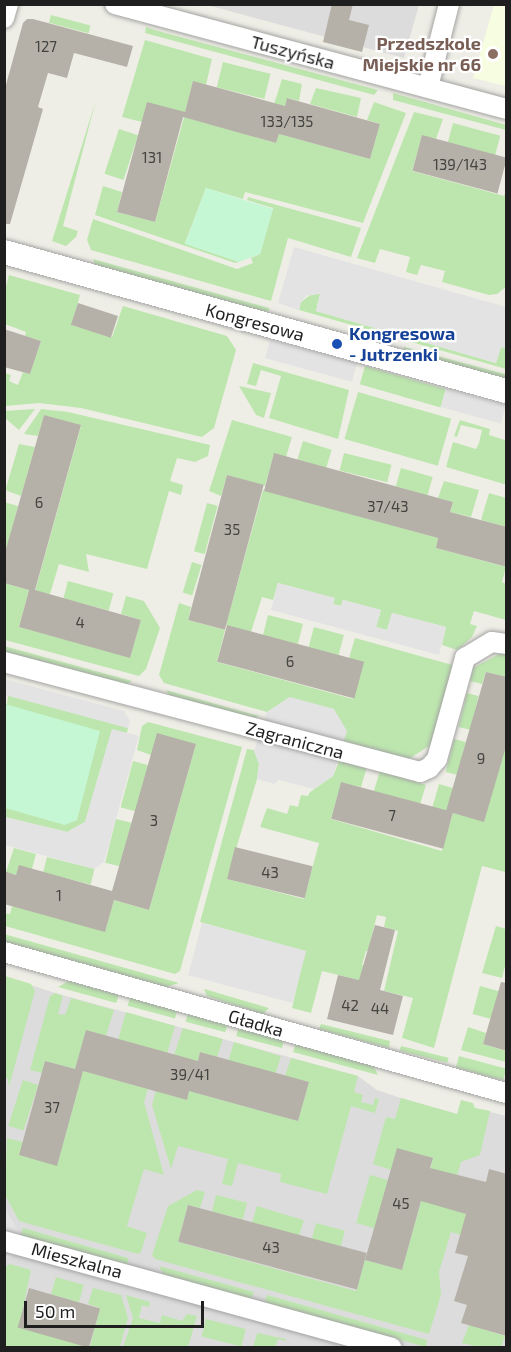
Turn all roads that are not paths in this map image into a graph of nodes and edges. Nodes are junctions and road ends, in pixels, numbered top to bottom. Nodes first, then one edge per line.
1 (8, 4) edge
2 (449, 4) edge
3 (126, 6) edge
4 (4, 18) edge
5 (428, 87) junction
6 (507, 109) edge
7 (4, 252) edge
8 (507, 391) edge
9 (507, 644) edge
10 (4, 662) edge
11 (4, 952) edge
12 (507, 1093) edge
13 (4, 1240) edge
14 (392, 1347) edge

1 - 4 street
2 - 5 street
3 - 5 street, Tuszyńska
5 - 6 street, Tuszyńska
7 - 8 street, Kongresowa
9 - 10 street, Zagraniczna
11 - 12 street, Gładka
13 - 14 street, Mieszkalna

